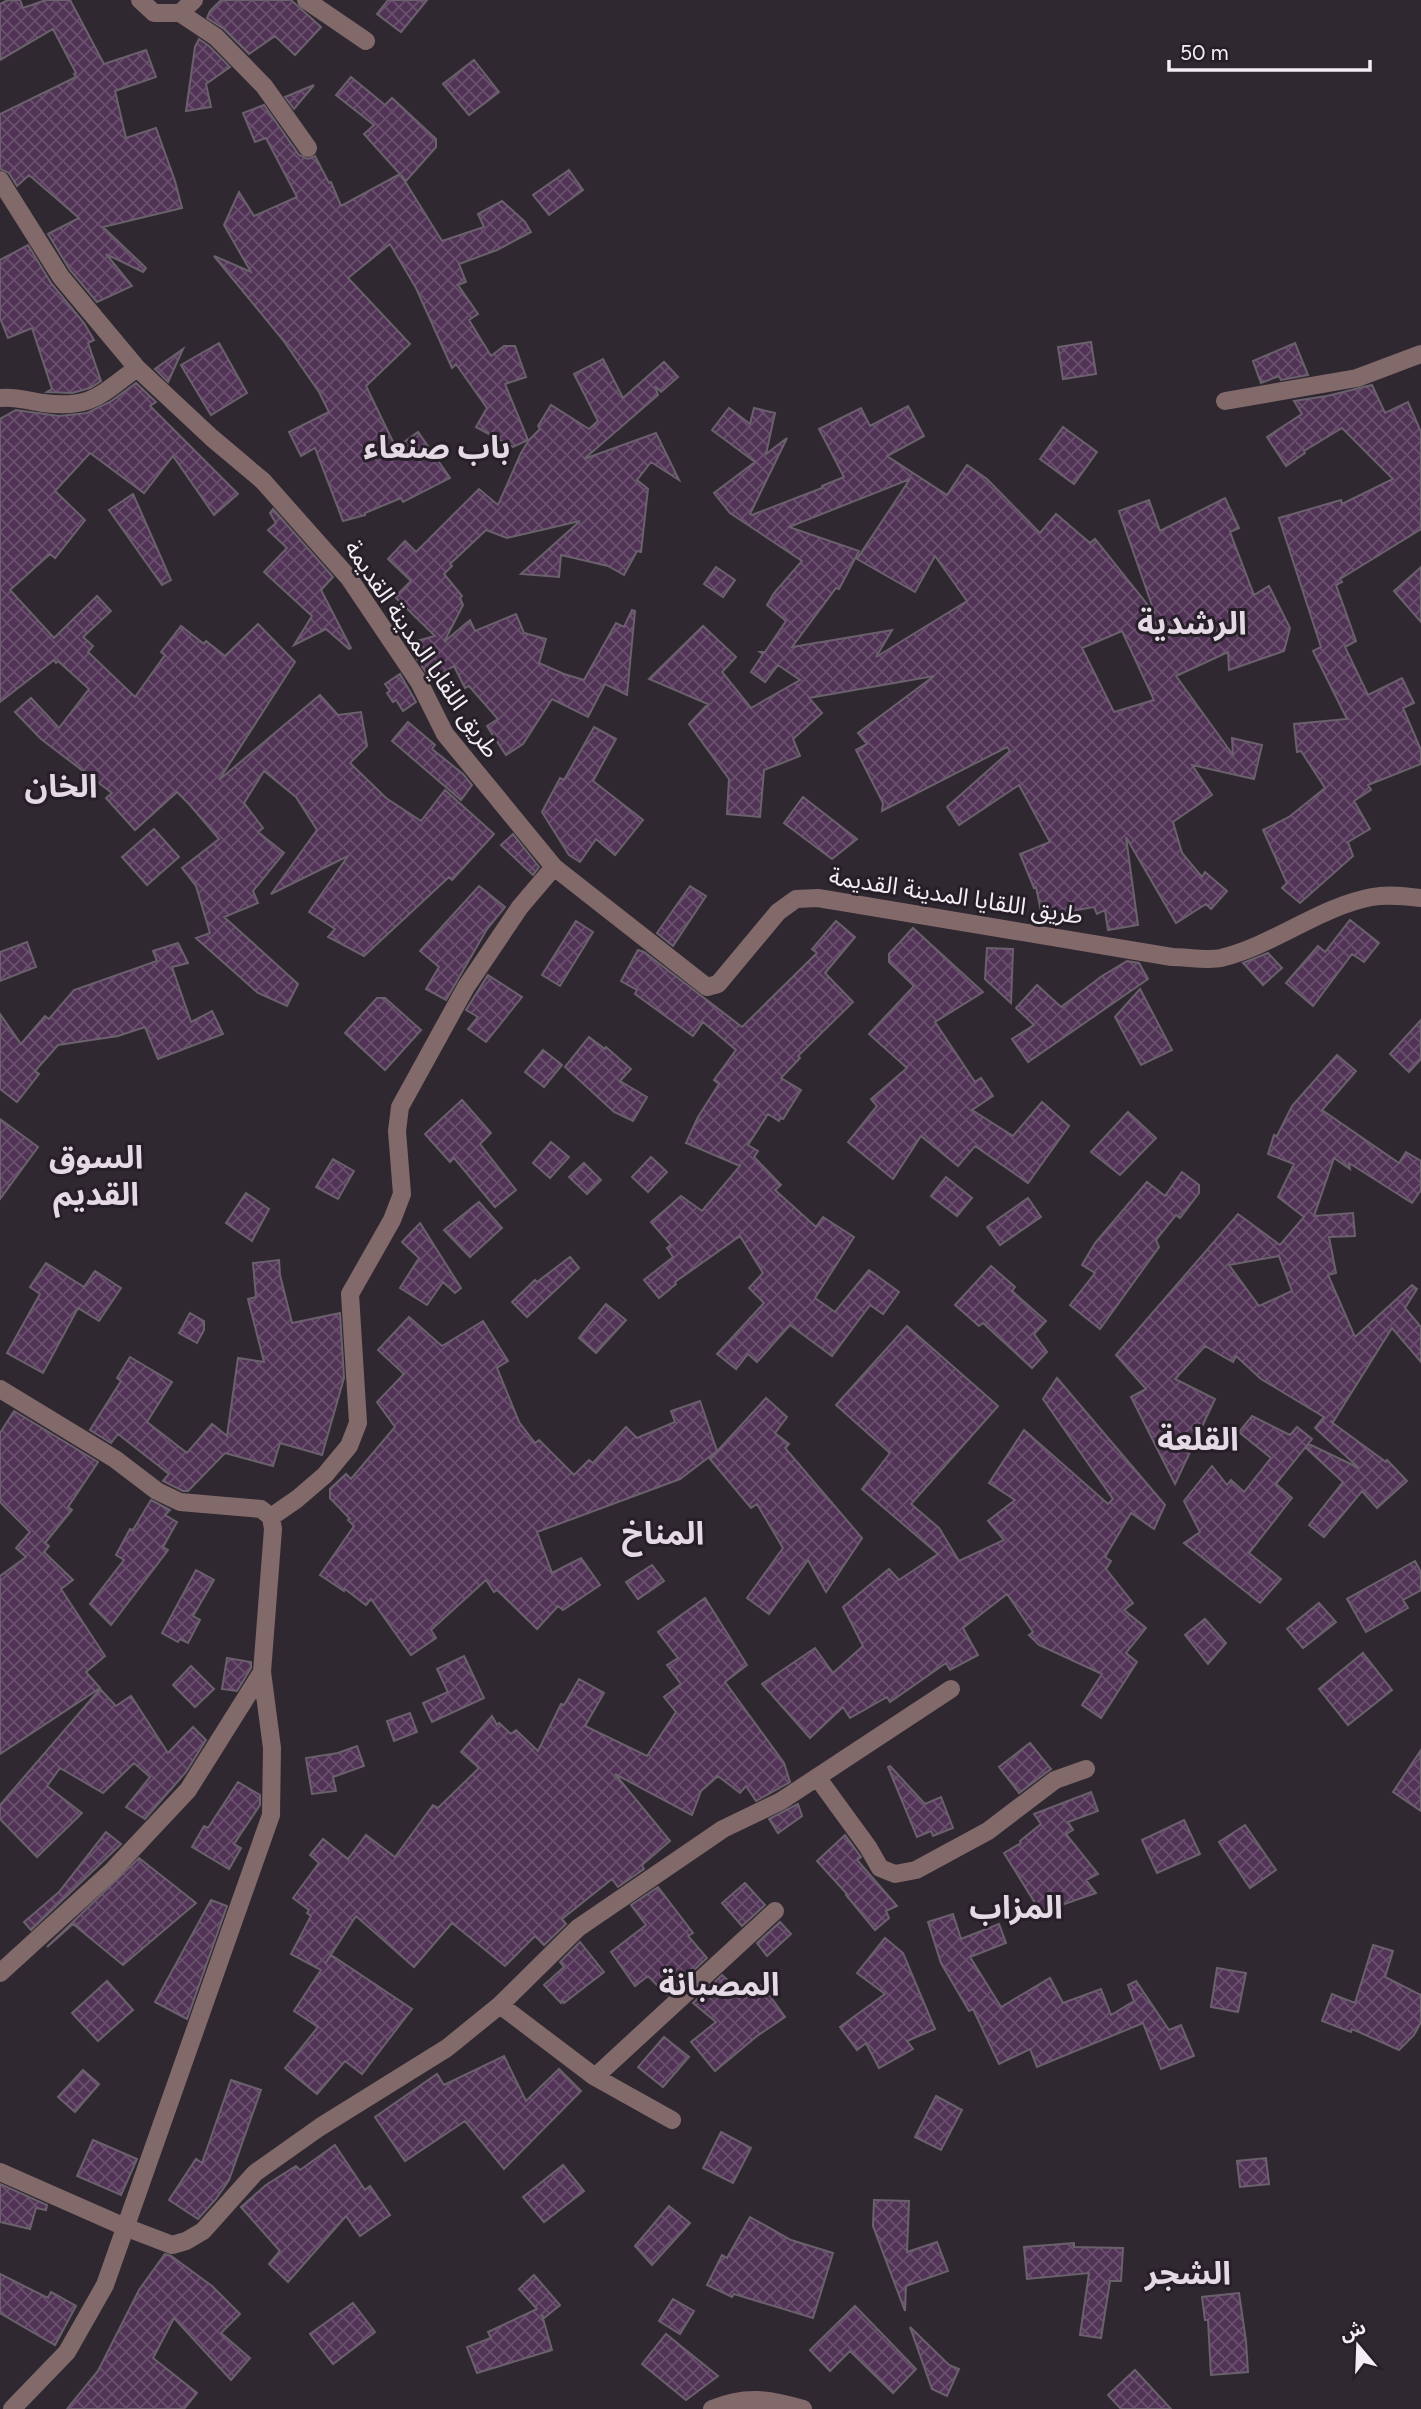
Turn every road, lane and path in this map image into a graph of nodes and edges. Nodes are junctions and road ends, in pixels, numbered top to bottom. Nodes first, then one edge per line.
1 (140, 0) edge
2 (194, 0) edge
3 (306, 0) edge
4 (180, 13) junction
5 (366, 41) dead end
6 (308, 148) dead end
7 (0, 180) edge
8 (1421, 354) edge
9 (137, 368) junction
10 (0, 398) edge
11 (1225, 401) dead end
12 (554, 867) junction
13 (1421, 898) edge
14 (0, 1389) edge
15 (271, 1517) junction
16 (262, 1672) junction
17 (951, 1689) dead end
18 (1086, 1769) dead end
19 (817, 1777) junction
20 (775, 1911) dead end
21 (2, 1969) edge
22 (500, 2005) junction
23 (595, 2077) junction
24 (672, 2120) dead end
25 (0, 2172) edge
26 (125, 2227) junction
27 (12, 2409) edge
28 (712, 2409) edge
29 (803, 2409) edge

1 - 4 street
2 - 4 street
3 - 5 street
4 - 6 street
7 - 9 street, طريق اللقايا المدينة القديمة
8 - 11 street
9 - 10 street
9 - 12 street, طريق اللقايا المدينة القديمة
12 - 13 street, طريق اللقايا المدينة القديمة
12 - 15 street
14 - 15 street
15 - 16 street
16 - 21 street
16 - 26 street
17 - 19 street
18 - 19 street
19 - 22 street
20 - 23 street
22 - 23 street
22 - 26 street
23 - 24 street
25 - 26 street
26 - 27 street
28 - 29 street

